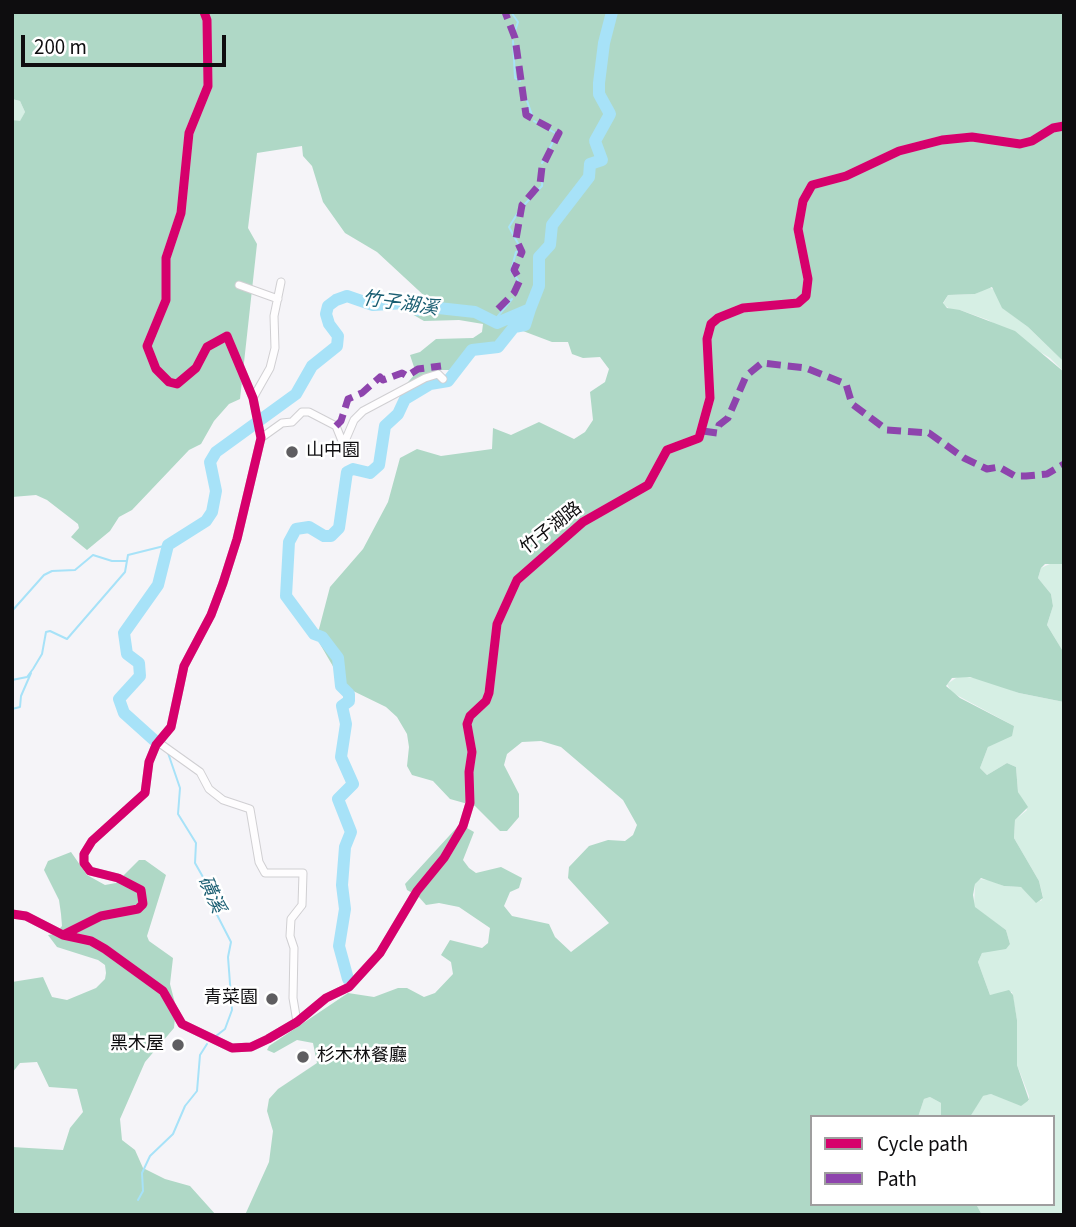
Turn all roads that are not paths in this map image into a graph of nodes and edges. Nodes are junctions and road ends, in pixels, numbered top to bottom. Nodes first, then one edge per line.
1 (211, 12) edge
2 (206, 16) edge
3 (1064, 126) edge
4 (281, 282) dead end
5 (239, 285) dead end
6 (278, 299) junction
7 (443, 379) dead end
8 (253, 398) junction
9 (261, 438) junction
10 (158, 742) junction
11 (12, 914) edge
12 (63, 935) junction
13 (297, 1022) junction

1 - 2 street
2 - 8 street
3 - 13 street, 竹子湖路
4 - 6 street
5 - 6 street
6 - 8 street
7 - 9 street
8 - 9 street
9 - 10 street
10 - 12 street
10 - 13 street
11 - 12 street, 竹子湖路
12 - 13 street, 竹子湖路

